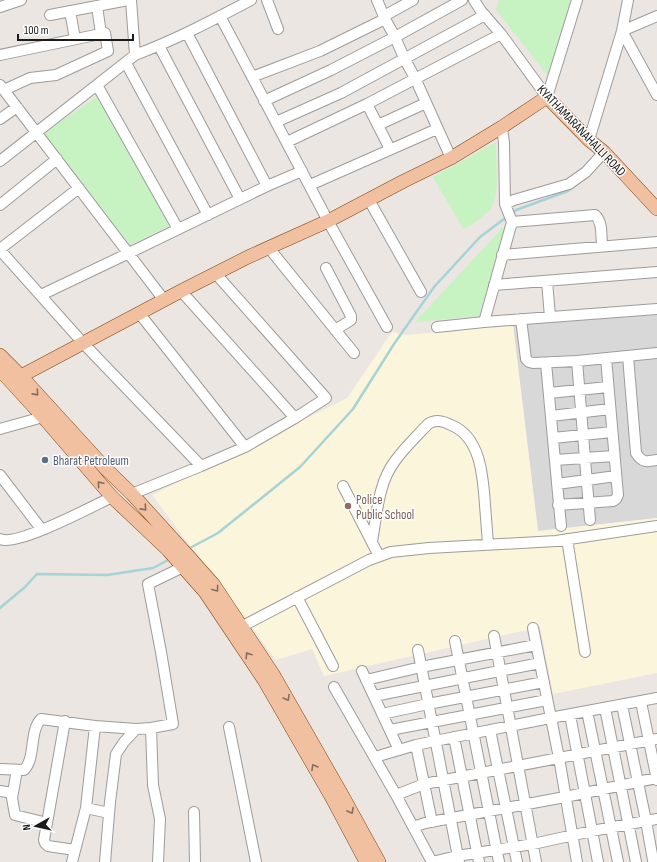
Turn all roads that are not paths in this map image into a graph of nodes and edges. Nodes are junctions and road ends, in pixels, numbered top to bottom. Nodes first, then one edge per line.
1 (21, 0) edge
2 (128, 0) edge
3 (131, 0) edge
4 (251, 0) edge
5 (268, 0) edge
6 (378, 0) edge
7 (413, 0) edge
8 (462, 0) edge
9 (474, 0) edge
10 (484, 0) edge
11 (577, 0) edge
12 (628, 0) edge
13 (0, 6) edge
14 (97, 6) junction
15 (70, 11) junction
16 (483, 13) junction
17 (50, 14) dead end
18 (220, 16) junction
19 (657, 16) edge
20 (385, 17) junction
21 (278, 29) dead end
22 (622, 31) junction
23 (187, 33) junction
24 (101, 34) junction
25 (500, 34) junction
26 (395, 37) junction
27 (75, 39) junction
28 (159, 46) junction
29 (0, 55) edge
30 (135, 55) junction
31 (404, 58) junction
32 (126, 63) junction
33 (252, 77) junction
34 (415, 78) junction
35 (654, 84) edge
36 (97, 85) junction
37 (2, 87) edge
38 (657, 95) edge
39 (547, 97) junction
40 (264, 101) junction
41 (426, 103) junction
42 (367, 104) junction
43 (17, 107) junction
44 (0, 119) edge
45 (276, 122) junction
46 (378, 125) junction
47 (502, 127) junction
48 (437, 128) junction
49 (36, 132) junction
50 (589, 140) junction
51 (287, 142) junction
52 (390, 149) junction
53 (604, 152) junction
54 (451, 158) junction
55 (57, 159) junction
56 (0, 161) edge
57 (302, 171) junction
58 (310, 185) junction
59 (267, 186) junction
60 (78, 188) junction
61 (240, 199) junction
62 (369, 200) junction
63 (655, 202) edge
64 (0, 205) edge
65 (509, 214) junction
66 (208, 215) junction
67 (328, 221) junction
68 (178, 229) junction
69 (657, 242) edge
70 (602, 246) junction
71 (269, 248) junction
72 (0, 249) edge
73 (129, 253) junction
74 (502, 255) junction
75 (326, 268) dead end
76 (657, 272) edge
77 (216, 274) junction
78 (547, 281) junction
79 (494, 285) junction
80 (181, 291) junction
81 (420, 292) dead end
82 (40, 295) junction
83 (164, 300) junction
84 (657, 309) edge
85 (139, 313) junction
86 (550, 317) junction
87 (521, 320) junction
88 (484, 322) junction
89 (387, 327) dead end
90 (437, 327) dead end
91 (336, 330) junction
92 (83, 343) junction
93 (354, 353) dead end
94 (657, 353) edge
95 (0, 354) edge
96 (628, 356) junction
97 (606, 358) junction
98 (577, 361) junction
99 (546, 363) junction
100 (0, 370) edge
101 (17, 380) junction
102 (608, 387) junction
103 (580, 390) junction
104 (549, 393) junction
105 (610, 409) junction
106 (582, 412) junction
107 (551, 416) junction
108 (43, 417) junction
109 (295, 418) junction
110 (0, 429) edge
111 (612, 432) junction
112 (583, 435) junction
113 (553, 438) junction
114 (245, 447) junction
115 (614, 456) junction
116 (585, 458) junction
117 (555, 460) junction
118 (657, 460) edge
119 (201, 466) junction
120 (0, 474) edge
121 (616, 476) junction
122 (587, 480) junction
123 (557, 484) junction
124 (343, 486) dead end
125 (132, 494) junction
126 (112, 497) junction
127 (589, 503) junction
128 (558, 506) junction
129 (590, 520) dead end
130 (561, 526) dead end
131 (657, 526) edge
132 (42, 530) junction
133 (0, 539) edge
134 (567, 539) junction
135 (372, 541) junction
136 (488, 544) junction
137 (172, 546) junction
138 (379, 556) junction
139 (187, 563) junction
140 (297, 597) junction
141 (533, 628) dead end
142 (237, 629) junction
143 (494, 636) dead end
144 (455, 641) dead end
145 (536, 645) junction
146 (418, 650) dead end
147 (586, 652) dead end
148 (497, 653) junction
149 (458, 660) junction
150 (540, 664) junction
151 (333, 666) dead end
152 (421, 668) junction
153 (500, 671) junction
154 (462, 678) junction
155 (544, 682) junction
156 (425, 686) junction
157 (334, 687) dead end
158 (504, 689) junction
159 (374, 696) junction
160 (466, 697) junction
161 (657, 698) edge
162 (547, 700) junction
163 (642, 702) junction
164 (428, 704) junction
165 (622, 705) junction
166 (507, 707) junction
167 (605, 708) junction
168 (587, 712) junction
169 (382, 714) junction
170 (469, 715) junction
171 (570, 715) junction
172 (550, 718) junction
173 (65, 721) junction
174 (432, 722) junction
175 (95, 726) junction
176 (511, 726) junction
177 (229, 727) dead end
178 (151, 728) junction
179 (136, 729) junction
180 (390, 730) junction
181 (490, 730) junction
182 (473, 734) junction
183 (454, 737) junction
184 (653, 739) edge
185 (435, 741) junction
186 (630, 744) junction
187 (416, 745) junction
188 (613, 747) junction
189 (399, 750) junction
190 (595, 751) junction
191 (577, 754) junction
192 (375, 757) junction
193 (559, 758) junction
194 (518, 765) junction
195 (0, 769) edge
196 (498, 769) junction
197 (17, 770) junction
198 (481, 773) junction
199 (462, 776) junction
200 (657, 779) edge
201 (443, 780) junction
202 (638, 782) junction
203 (424, 784) junction
204 (621, 786) junction
205 (603, 789) junction
206 (0, 791) edge
207 (13, 792) junction
208 (585, 793) junction
209 (396, 795) junction
210 (565, 797) junction
211 (525, 804) junction
212 (86, 808) junction
213 (506, 808) junction
214 (489, 811) junction
215 (194, 812) dead end
216 (109, 813) junction
217 (470, 815) junction
218 (451, 818) junction
219 (657, 819) edge
220 (646, 821) junction
221 (432, 822) junction
222 (47, 823) junction
223 (629, 825) junction
224 (413, 827) junction
225 (610, 828) junction
226 (592, 831) junction
227 (572, 836) junction
228 (533, 844) junction
229 (514, 847) junction
230 (75, 850) junction
231 (497, 850) junction
232 (478, 857) edge
233 (458, 859) edge
234 (651, 861) edge
235 (72, 862) edge
236 (105, 862) edge
237 (158, 862) edge
238 (195, 862) edge
239 (256, 862) edge
240 (366, 862) edge
241 (379, 862) edge
242 (432, 862) edge
243 (499, 862) edge
244 (517, 862) edge
245 (536, 862) edge
246 (577, 862) edge
247 (598, 862) edge
248 (618, 862) edge
249 (636, 862) edge

1 - 13 street
2 - 14 street
3 - 30 street
4 - 18 street
5 - 21 street
6 - 20 street
7 - 20 street
8 - 26 street
9 - 16 street, KYATHAMARANAHALLI ROAD
10 - 16 street
11 - 39 street
12 - 22 street
14 - 15 street
14 - 24 street
15 - 17 street
15 - 27 street
16 - 25 street, KYATHAMARANAHALLI ROAD
16 - 31 street
18 - 23 street
18 - 33 street
19 - 22 street
20 - 26 street
20 - 33 street
22 - 35 street
22 - 50 street
23 - 28 street
23 - 59 street
24 - 27 street
24 - 37 street
25 - 34 street
25 - 39 street, KYATHAMARANAHALLI ROAD
26 - 31 street
26 - 40 street
27 - 29 street
28 - 30 street
28 - 61 street
30 - 32 street
31 - 34 street
31 - 45 street
32 - 36 street
32 - 66 street
33 - 40 street
34 - 41 street
34 - 42 street
35 - 38 street
36 - 49 street
36 - 68 street
37 - 43 street
39 - 47 main road
39 - 50 main road, KYATHAMARANAHALLI ROAD
40 - 45 street
41 - 46 street
41 - 48 street
42 - 46 street
42 - 51 street
43 - 44 street
43 - 49 street
45 - 51 street
46 - 52 street
47 - 54 main road
47 - 65 street
48 - 52 street
48 - 54 street
49 - 55 street
49 - 56 street
50 - 53 main road, KYATHAMARANAHALLI ROAD
51 - 57 street
52 - 58 street
53 - 63 main road, KYATHAMARANAHALLI ROAD
53 - 65 street
54 - 62 main road
55 - 60 street
55 - 64 street
57 - 58 street
57 - 59 street
58 - 67 street
59 - 61 street
60 - 72 street
60 - 73 street
61 - 66 street
62 - 67 main road
62 - 81 street
65 - 70 street
65 - 74 street
66 - 68 street
67 - 71 main road
67 - 89 street
68 - 73 street
69 - 70 street
70 - 74 street
71 - 77 main road
71 - 91 street
72 - 82 street
73 - 82 street
73 - 83 street
74 - 79 street
75 - 91 street
76 - 78 street
77 - 80 main road
77 - 109 street
78 - 79 street
78 - 86 street
79 - 88 street
80 - 83 main road
80 - 109 street
82 - 92 street
83 - 85 main road
84 - 86 street
85 - 92 main road
85 - 114 street
86 - 87 street
87 - 88 street
87 - 99 street
88 - 90 street
91 - 93 street
92 - 101 main road
92 - 119 street
94 - 96 street
95 - 101 main road
96 - 97 street
96 - 118 street
97 - 98 street
97 - 102 street
98 - 99 street
98 - 103 street
99 - 104 street
100 - 101 main road
101 - 108 main road
101 -> 125 main road
102 - 103 street
102 - 105 street
103 - 104 street
103 - 106 street
104 - 107 street
105 - 106 street
105 - 111 street
106 - 107 street
106 - 112 street
107 - 113 street
108 - 110 street
126 -> 108 main road
109 - 114 street
111 - 112 street
111 - 115 street
112 - 113 street
112 - 116 street
113 - 117 street
114 - 119 street
115 - 116 street
115 - 121 street
116 - 117 street
116 - 122 street
117 - 123 street
119 - 125 street
120 - 132 street
121 - 122 street
121 - 127 street
122 - 123 street
122 - 127 street
123 - 128 street
124 - 135 street
125 -> 137 main road
126 - 132 street
126 - 137 main road
127 - 128 street
127 - 129 street
128 - 130 street
131 - 134 street
132 - 133 street
134 - 136 street
134 - 147 street
135 - 136 street
135 - 138 street
136 - 138 street
137 - 139 main road
138 - 140 street
139 - 142 main road
139 - 178 street
140 - 142 street
140 - 151 street
141 - 145 street
240 -> 142 main road
142 -> 241 main road
143 - 148 street
144 - 149 street
145 - 148 street
145 - 150 street
146 - 152 street
148 - 149 street
148 - 153 street
149 - 152 street
149 - 154 street
150 - 153 street
150 - 155 street
152 - 156 street
152 - 159 street
153 - 154 street
153 - 158 street
154 - 156 street
154 - 160 street
155 - 158 street
155 - 162 street
156 - 159 street
156 - 164 street
157 - 192 street
158 - 160 street
158 - 166 street
159 - 169 street
160 - 164 street
160 - 170 street
161 - 163 street
162 - 166 street
162 - 172 street
163 - 165 street
163 - 184 street
164 - 169 street
164 - 174 street
165 - 167 street
165 - 186 street
166 - 170 street
166 - 176 street
167 - 168 street
167 - 188 street
168 - 171 street
168 - 190 street
169 - 180 street
170 - 174 street
170 - 182 street
171 - 172 street
171 - 191 street
172 - 176 street
172 - 193 street
173 - 175 street
173 - 197 street
173 - 222 street
174 - 180 street
174 - 185 street
175 - 179 street
175 - 212 street
176 - 181 street
176 - 194 street
177 - 239 street
178 - 179 street
178 - 237 street
179 - 216 street
180 - 189 street
181 - 182 street
181 - 196 street
182 - 183 street
182 - 198 street
183 - 185 street
183 - 199 street
184 - 186 street
184 - 200 street
185 - 187 street
185 - 201 street
186 - 188 street
186 - 202 street
187 - 189 street
187 - 203 street
188 - 190 street
188 - 204 street
189 - 192 street
190 - 191 street
190 - 205 street
191 - 193 street
191 - 208 street
192 - 209 street
193 - 194 street
193 - 210 street
194 - 196 street
194 - 211 street
195 - 197 street
196 - 198 street
196 - 213 street
197 - 207 street
198 - 199 street
198 - 214 street
199 - 201 street
199 - 217 street
200 - 202 street
201 - 203 street
201 - 218 street
202 - 204 street
202 - 220 street
203 - 209 street
203 - 221 street
204 - 205 street
204 - 223 street
205 - 208 street
205 - 225 street
206 - 207 street
207 - 222 street
208 - 210 street
208 - 226 street
209 - 224 street
210 - 211 street
210 - 227 street
211 - 213 street
211 - 228 street
212 - 216 street
212 - 230 street
213 - 214 street
213 - 229 street
214 - 217 street
214 - 231 street
215 - 238 street
216 - 236 street
217 - 218 street
217 - 232 street
218 - 221 street
218 - 233 street
219 - 220 street
220 - 223 street
220 - 234 street
221 - 224 street
222 - 230 street
223 - 225 street
223 - 249 street
224 - 242 street
225 - 226 street
225 - 248 street
226 - 227 street
226 - 247 street
227 - 228 street
227 - 246 street
228 - 229 street
228 - 245 street
229 - 231 street
229 - 244 street
230 - 235 street
231 - 232 street
231 - 243 street
232 - 233 street
233 - 242 street

